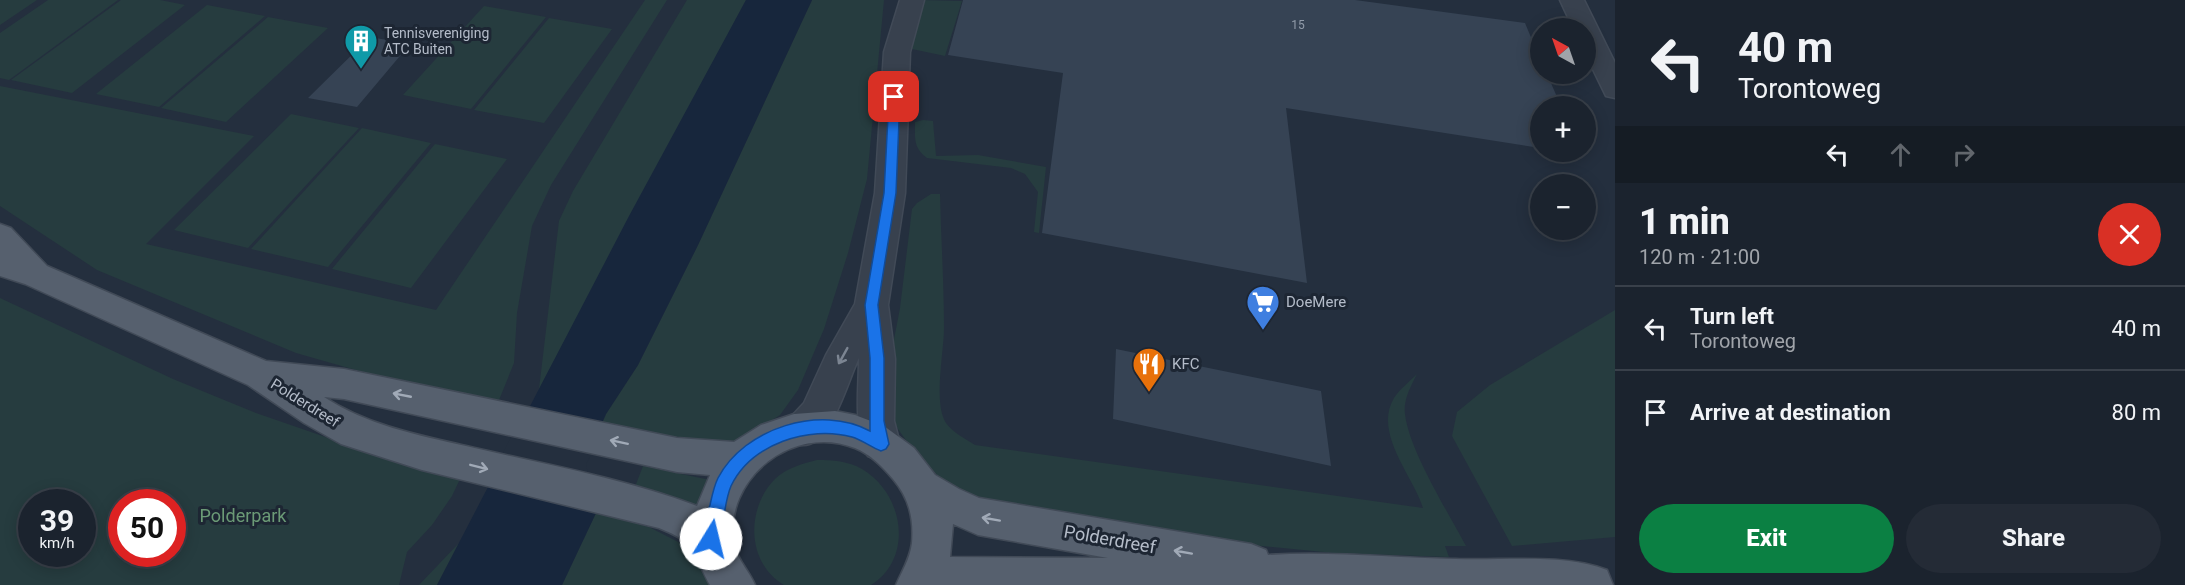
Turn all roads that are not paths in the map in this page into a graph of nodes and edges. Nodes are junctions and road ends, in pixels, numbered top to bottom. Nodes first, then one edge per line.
1 (912, 0) edge
2 (1565, 1) edge
3 (1615, 90) edge
4 (0, 236) edge
5 (0, 264) edge
6 (36, 275) junction
7 (872, 305) junction
8 (261, 375) junction
9 (803, 429) junction
10 (881, 444) junction
11 (742, 459) junction
12 (923, 488) junction
13 (711, 539) junction
14 (1303, 573) junction
15 (1615, 575) edge
16 (918, 583) edge
17 (734, 585) edge
18 (1594, 585) edge

1 - 7 street
2 - 3 street
4 - 6 main road
5 - 6 main road
6 - 8 main road
7 -> 9 street
7 - 10 street
11 -> 8 main road, Polderdreef
8 -> 13 main road, Polderdreef
9 - 10 main road
9 - 11 main road
10 - 12 main road
11 - 13 main road
14 -> 12 main road, Polderdreef
12 - 16 main road
13 - 17 main road
14 - 16 main road, Polderdreef
14 - 18 main road, Polderdreef
15 - 18 main road, Polderdreef

